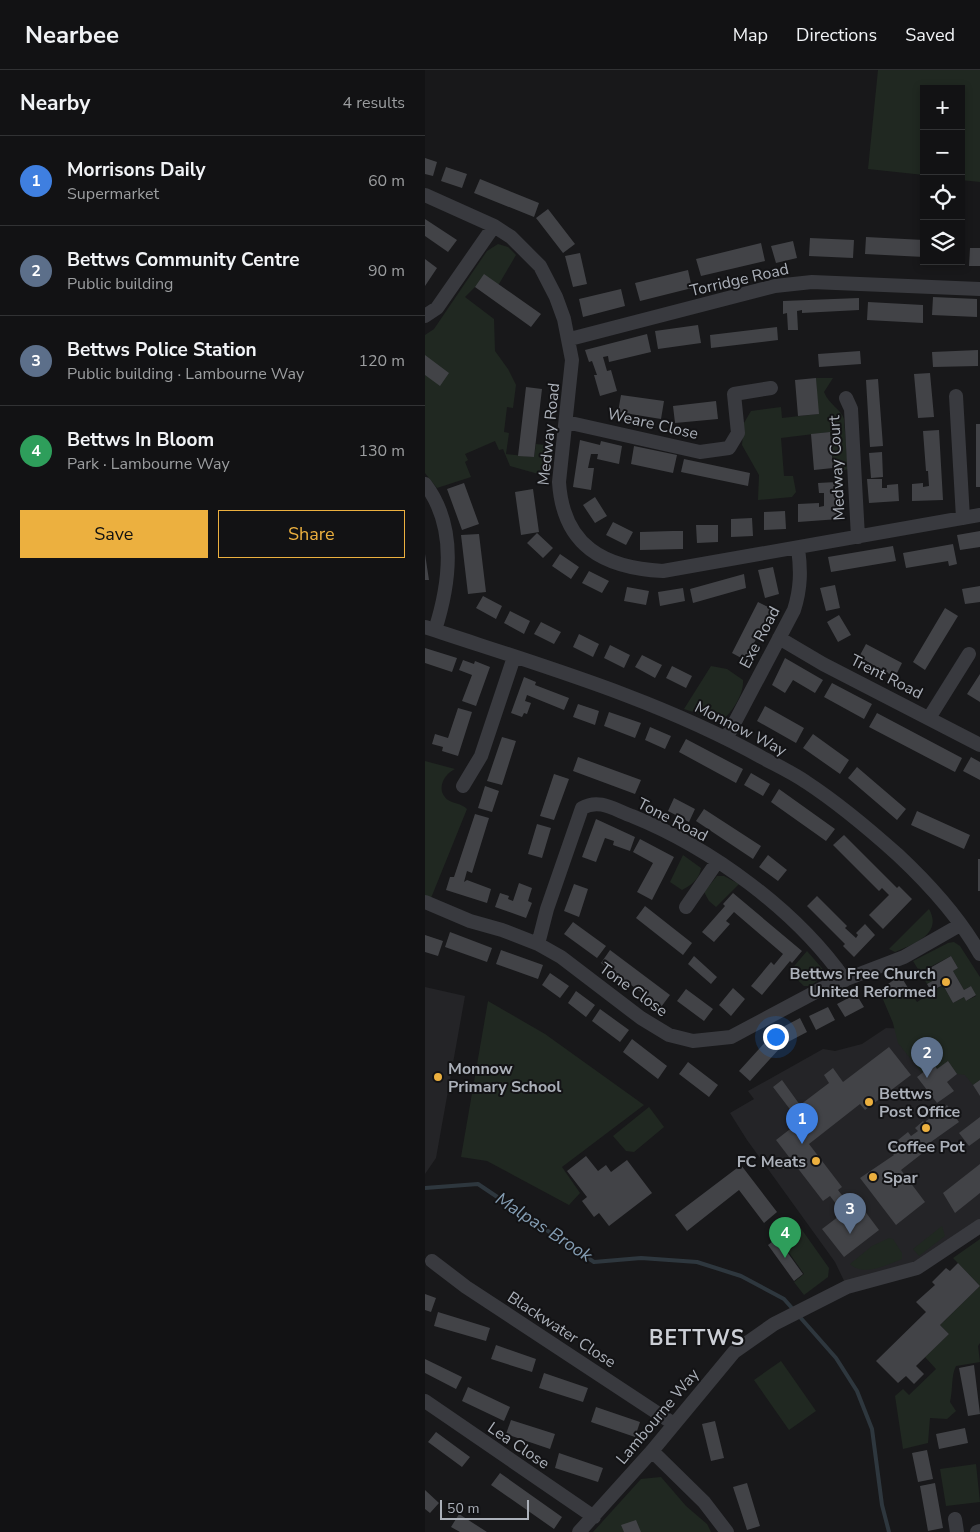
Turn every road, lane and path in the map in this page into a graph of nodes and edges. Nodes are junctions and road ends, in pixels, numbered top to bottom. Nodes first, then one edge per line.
1 (425, 195) edge
2 (494, 226) junction
3 (980, 289) edge
4 (425, 316) edge
5 (570, 339) junction
6 (771, 388) dead end
7 (956, 396) dead end
8 (847, 398) dead end
9 (566, 422) junction
10 (425, 484) edge
11 (980, 515) edge
12 (963, 518) junction
13 (858, 537) junction
14 (798, 548) junction
15 (430, 629) edge
16 (779, 638) junction
17 (969, 654) dead end
18 (515, 657) junction
19 (929, 718) junction
20 (727, 738) junction
21 (980, 745) edge
22 (463, 786) dead end
23 (717, 862) junction
24 (425, 902) edge
25 (686, 907) dead end
26 (960, 925) junction
27 (538, 944) junction
28 (980, 954) edge
29 (845, 980) junction
30 (980, 1226) edge
31 (432, 1261) dead end
32 (425, 1401) edge
33 (675, 1424) junction
34 (652, 1451) junction
35 (594, 1517) junction
36 (579, 1532) edge
37 (727, 1532) edge

1 - 2 street, Medway Road
2 - 4 street
2 - 5 street, Medway Road
3 - 5 street, Torridge Road
5 - 9 street, Medway Road
6 - 9 street, Weare Close
7 - 12 street
8 - 13 street, Medway Court
9 - 14 street, Medway Road
10 - 15 street
11 - 12 street, Medway Road
12 - 13 street, Medway Road
13 - 14 street, Medway Road
14 - 16 street, Exe Road
15 - 18 street, Monnow Way
16 - 19 street, Trent Road
16 - 20 street, Exe Road
17 - 19 street
18 - 20 street, Monnow Way
18 - 22 street
19 - 21 street, Trent Road
20 - 26 street, Monnow Way
23 - 25 street
23 - 27 street, Tone Road
23 - 29 street, Tone Road
24 - 27 street, Tone Close
26 - 28 street, Monnow Way
26 - 29 street, Tone Close
27 - 29 street, Tone Close
30 - 33 street, Lambourne Way
31 - 33 street, Blackwater Close
32 - 35 street, Lea Close
33 - 34 street, Lambourne Way
34 - 35 street, Lambourne Way
34 - 37 street
35 - 36 street, Lambourne Way

